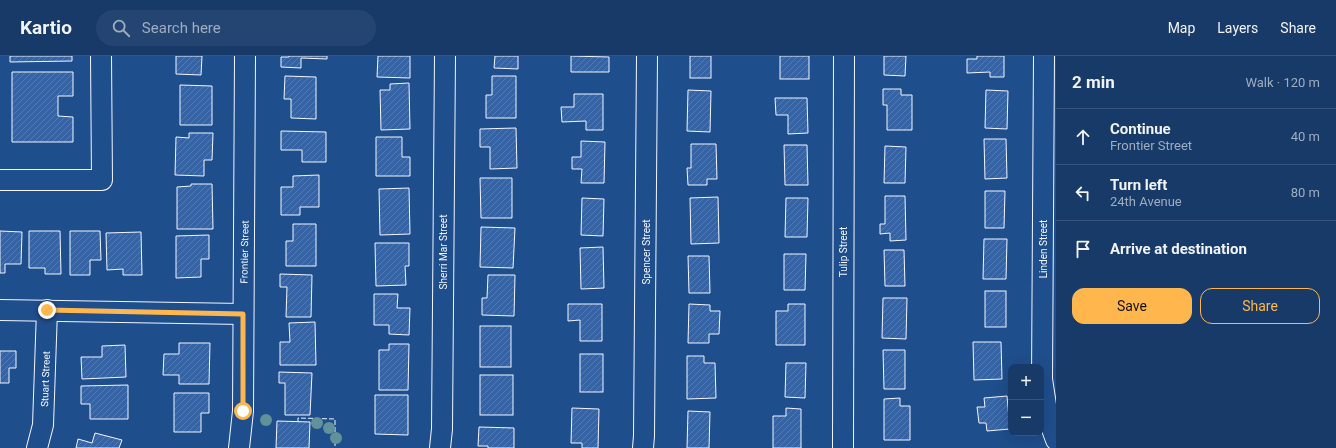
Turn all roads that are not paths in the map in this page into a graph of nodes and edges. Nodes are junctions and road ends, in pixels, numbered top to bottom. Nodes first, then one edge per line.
1 (101, 56) edge
2 (245, 56) edge
3 (445, 56) edge
4 (647, 56) edge
5 (844, 56) edge
6 (1044, 56) edge
7 (0, 180) edge
8 (0, 310) edge
9 (47, 310) junction
10 (243, 314) junction
11 (1056, 440) edge
12 (37, 448) edge
13 (239, 448) edge
14 (440, 448) edge
15 (643, 448) edge
16 (842, 448) edge

1 - 7 street
2 - 10 street, Frontier Street
3 - 14 street, Sherri Mar Street
4 - 15 street, Spencer Street
5 - 16 street, Tulip Street
6 - 11 street, Linden Street
8 - 9 street
9 - 10 street
9 - 12 street, Stuart Street
10 - 13 street, Frontier Street

